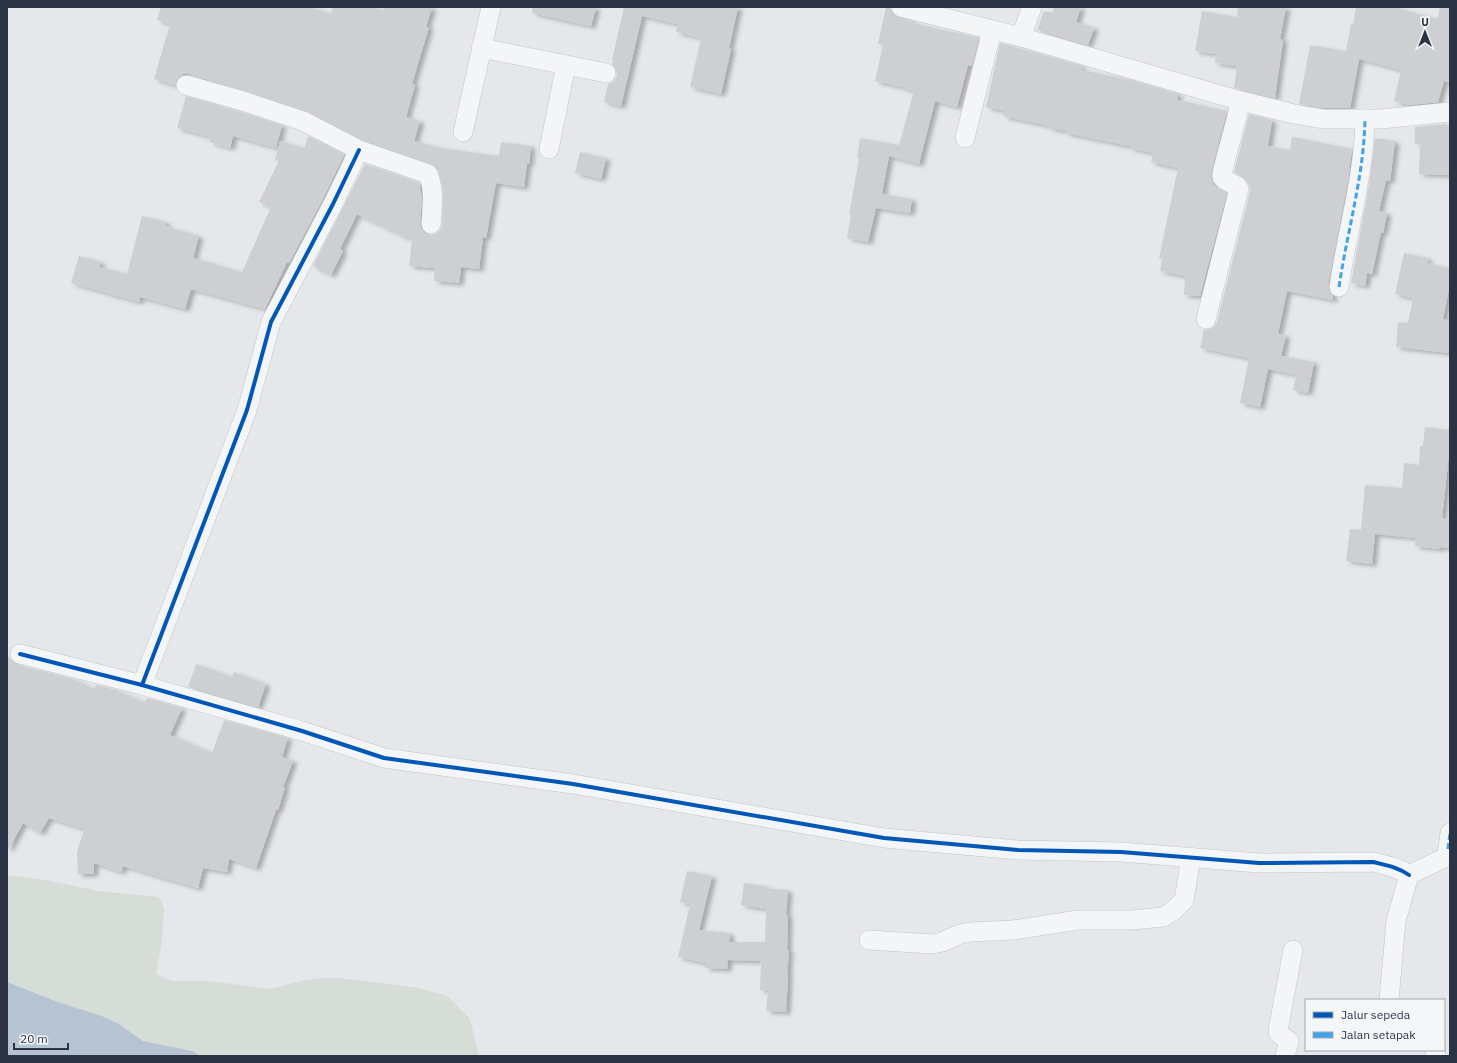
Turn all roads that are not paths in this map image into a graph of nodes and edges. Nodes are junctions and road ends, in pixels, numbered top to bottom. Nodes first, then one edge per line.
1 (490, 7) edge
2 (901, 7) edge
3 (1032, 7) edge
4 (992, 30) junction
5 (1022, 37) junction
6 (481, 48) junction
7 (566, 65) junction
8 (606, 73) dead end
9 (186, 84) dead end
10 (1241, 101) junction
11 (1450, 112) edge
12 (1365, 119) junction
13 (463, 132) dead end
14 (965, 138) dead end
15 (549, 149) dead end
16 (359, 150) junction
17 (431, 224) dead end
18 (1339, 287) dead end
19 (1206, 319) dead end
20 (20, 654) dead end
21 (142, 685) junction
22 (1450, 833) edge
23 (1191, 857) junction
24 (1409, 875) junction
25 (869, 940) dead end
26 (1292, 950) dead end
27 (1389, 999) edge
28 (1285, 1056) edge

1 - 6 street
2 - 4 street
3 - 5 street
4 - 5 street
4 - 14 street
5 - 10 street
6 - 7 street
6 - 13 street
7 - 8 street
7 - 15 street
9 - 16 street
10 - 12 street
10 - 19 street
11 - 12 street
12 - 18 street
16 - 17 street
16 - 21 street
20 - 21 street
21 - 23 street
22 - 24 street
23 - 24 street
23 - 25 street
24 - 27 street
26 - 28 street

